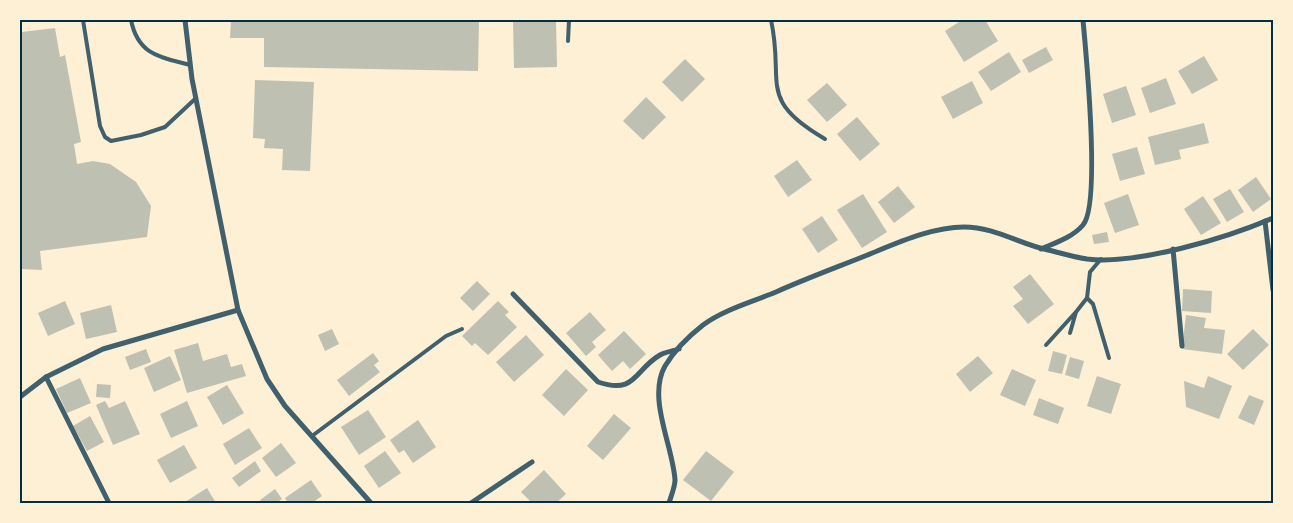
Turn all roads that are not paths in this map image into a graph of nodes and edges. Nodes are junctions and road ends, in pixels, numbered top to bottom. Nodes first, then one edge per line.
1 (83, 20) edge
2 (131, 20) edge
3 (185, 20) edge
4 (569, 20) edge
5 (770, 20) edge
6 (1083, 20) edge
7 (568, 41) dead end
8 (190, 65) junction
9 (196, 99) junction
10 (825, 139) dead end
11 (1273, 218) edge
12 (1265, 221) junction
13 (1040, 249) junction
14 (1173, 249) junction
15 (1101, 259) junction
16 (1273, 290) edge
17 (513, 294) dead end
18 (1087, 298) junction
19 (238, 310) junction
20 (1076, 312) junction
21 (462, 329) dead end
22 (1070, 333) dead end
23 (1046, 345) dead end
24 (1182, 346) dead end
25 (679, 349) junction
26 (1109, 358) dead end
27 (46, 377) junction
28 (21, 395) edge
29 (312, 436) junction
30 (532, 462) dead end
31 (109, 503) edge
32 (371, 503) edge
33 (471, 503) edge
34 (668, 503) edge

1 - 9 lane
2 - 8 lane
3 - 8 street
4 - 7 lane
5 - 10 lane
6 - 13 street
8 - 9 street
9 - 19 street
11 - 12 street
12 - 14 street
12 - 16 street
13 - 15 street
13 - 25 street
14 - 15 street
14 - 24 street
15 - 18 lane
17 - 25 street
18 - 20 lane
18 - 26 lane
19 - 27 street
19 - 29 street
20 - 22 lane
20 - 23 lane
21 - 29 lane
25 - 34 street
27 - 28 street
27 - 31 street
29 - 32 street
30 - 33 street

